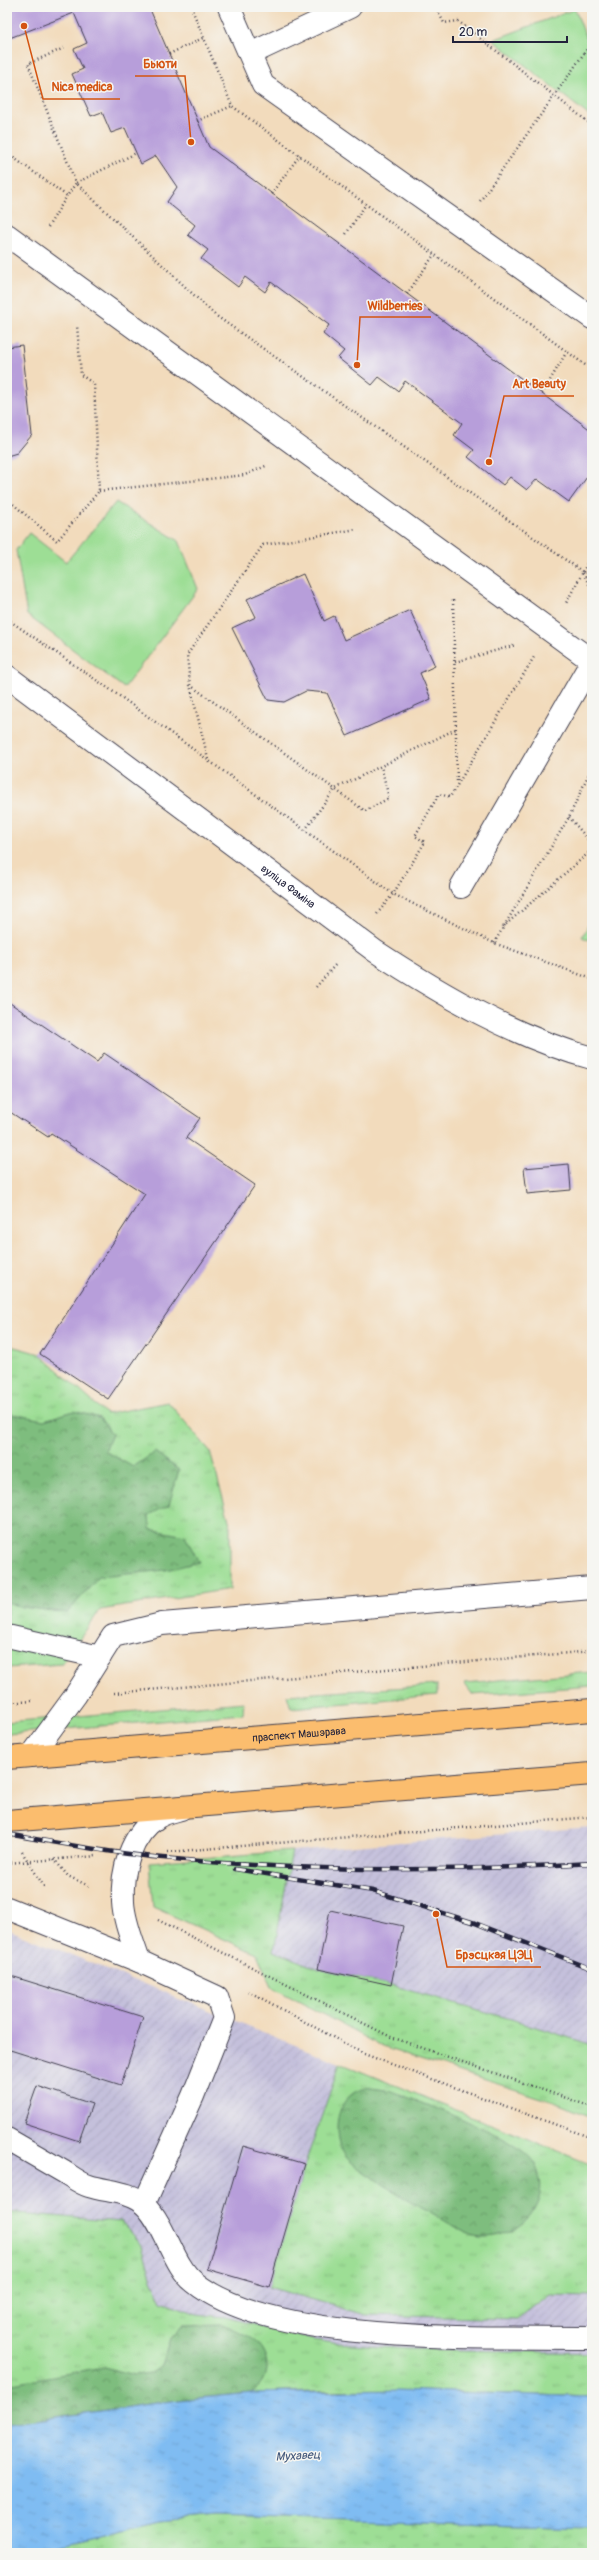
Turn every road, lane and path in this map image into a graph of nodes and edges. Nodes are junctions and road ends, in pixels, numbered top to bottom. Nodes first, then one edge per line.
1 (229, 7) edge
2 (350, 7) edge
3 (436, 7) edge
4 (205, 37) dead end
5 (592, 42) edge
6 (64, 48) dead end
7 (169, 54) dead end
8 (250, 54) junction
9 (554, 94) junction
10 (232, 106) dead end
11 (197, 121) dead end
12 (592, 125) edge
13 (7, 153) edge
14 (136, 153) dead end
15 (300, 155) dead end
16 (76, 183) junction
17 (271, 194) dead end
18 (366, 204) dead end
19 (463, 226) junction
20 (346, 234) dead end
21 (7, 235) edge
22 (434, 255) dead end
23 (441, 260) dead end
24 (407, 294) dead end
25 (592, 318) edge
26 (76, 320) dead end
27 (566, 353) dead end
28 (542, 394) dead end
29 (270, 464) dead end
30 (99, 491) junction
31 (7, 498) edge
32 (362, 528) dead end
33 (592, 553) edge
34 (583, 572) junction
35 (592, 574) edge
36 (592, 590) edge
37 (453, 596) dead end
38 (7, 619) edge
39 (545, 638) junction
40 (455, 662) junction
41 (7, 676) edge
42 (190, 685) junction
43 (456, 729) junction
44 (210, 763) junction
45 (381, 766) junction
46 (592, 767) edge
47 (457, 784) junction
48 (335, 789) junction
49 (569, 817) junction
50 (305, 830) junction
51 (592, 844) edge
52 (592, 850) edge
53 (461, 887) dead end
54 (393, 894) junction
55 (375, 916) dead end
56 (501, 929) junction
57 (494, 943) junction
58 (337, 963) dead end
59 (592, 979) edge
60 (316, 988) dead end
61 (592, 1058) edge
62 (592, 1588) edge
63 (7, 1636) edge
64 (592, 1651) edge
65 (100, 1657) junction
66 (75, 1696) junction
67 (7, 1703) edge
68 (592, 1710) edge
69 (31, 1756) junction
70 (7, 1758) edge
71 (592, 1774) edge
72 (185, 1807) junction
73 (592, 1817) edge
74 (7, 1821) edge
75 (22, 1851) dead end
76 (130, 1854) junction
77 (54, 1859) junction
78 (26, 1861) junction
79 (7, 1863) edge
80 (48, 1893) dead end
81 (123, 1902) junction
82 (7, 1908) edge
83 (139, 1961) junction
84 (241, 1987) dead end
85 (592, 2107) edge
86 (592, 2138) edge
87 (7, 2139) edge
88 (144, 2204) junction
89 (592, 2338) edge

1 - 8 street
2 - 8 street
3 - 9 path
4 - 7 path
5 - 9 path
6 - 16 path
8 - 19 street
9 - 12 path
9 - 19 path
10 - 11 path
13 - 16 path
14 - 16 path
15 - 17 path
16 - 34 path
18 - 20 path
19 - 23 path
19 - 25 street
21 - 39 street
22 - 24 path
26 - 30 path
27 - 28 path
29 - 30 path
30 - 31 path
32 - 42 path
33 - 34 path
34 - 35 path
34 - 36 path
34 - 39 path
37 - 40 path
38 - 44 path
39 - 40 path
39 - 47 path
39 - 53 street
40 - 43 path
41 - 61 street, вуліца Фаміна
42 - 44 path
42 - 48 path
43 - 45 path
43 - 47 path
44 - 50 path
45 - 48 path
45 - 48 path
46 - 49 path
47 - 54 path
48 - 50 path
49 - 51 path
49 - 56 path
50 - 54 path
52 - 56 path
54 - 55 path
54 - 57 path
56 - 57 path
57 - 59 path
58 - 60 path
62 - 65 street
63 - 65 street
64 - 66 path
65 - 66 street
66 - 67 path
66 - 69 street
68 - 69 main road, праспект Машэрава
69 - 70 main road, праспект Машэрава
71 - 72 main road
72 - 74 main road
72 - 76 street
73 - 76 path
75 - 78 path
76 - 77 path
76 - 81 street
77 - 78 path
77 - 81 path
78 - 79 path
78 - 80 path
81 - 83 street
81 - 85 path
82 - 83 street
83 - 88 street
84 - 86 path
87 - 88 street
88 - 89 street

